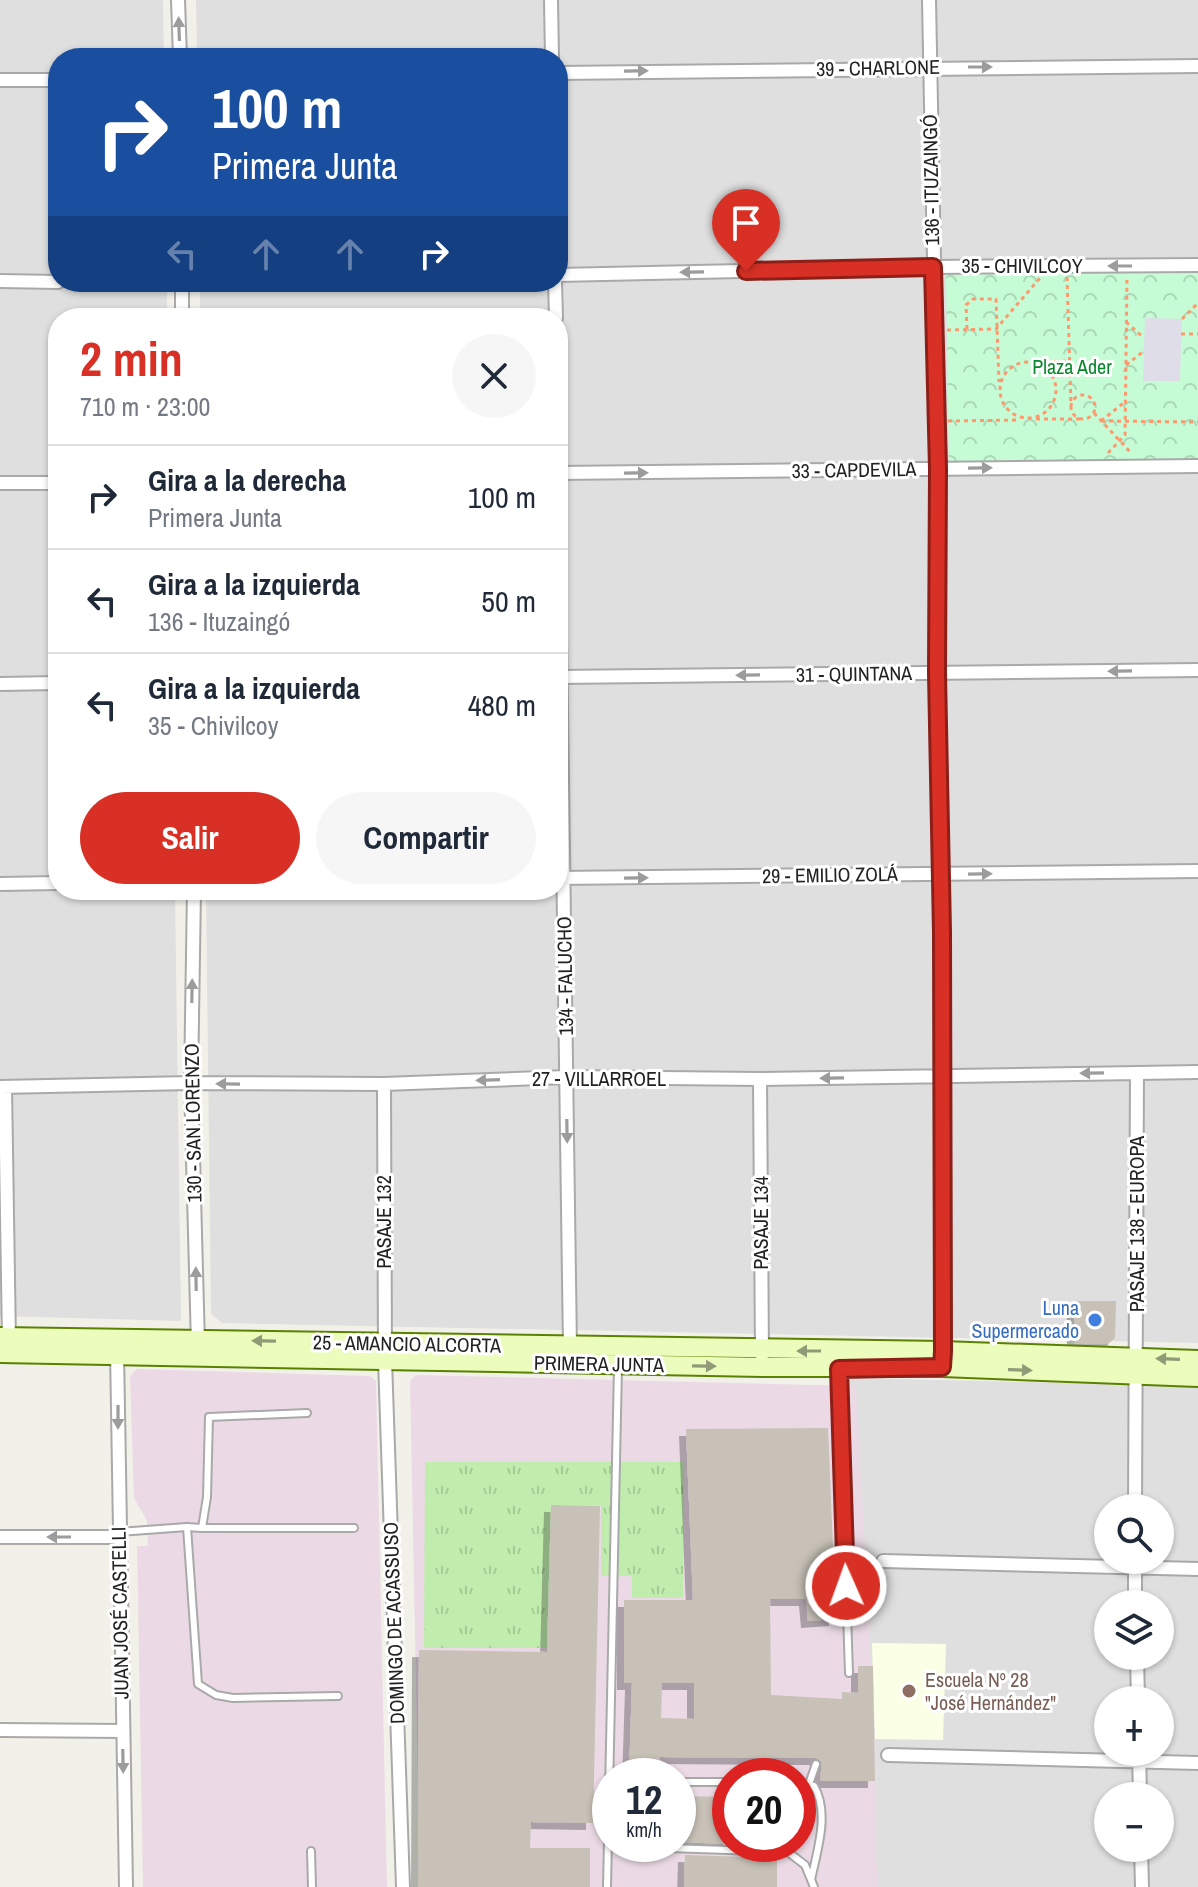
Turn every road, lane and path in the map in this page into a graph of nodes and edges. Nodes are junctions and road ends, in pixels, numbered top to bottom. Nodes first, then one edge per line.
1 (178, 0) edge
2 (551, 0) edge
3 (929, 0) edge
4 (180, 48) edge
5 (552, 48) edge
6 (1198, 66) edge
7 (929, 67) junction
8 (568, 73) edge
9 (0, 80) edge
10 (48, 80) edge
11 (1198, 265) edge
12 (933, 267) junction
13 (1067, 269) dead end
14 (1048, 270) dead end
15 (568, 275) edge
16 (1127, 276) dead end
17 (0, 281) edge
18 (48, 282) edge
19 (1198, 303) edge
20 (1182, 319) dead end
21 (1126, 322) junction
22 (967, 329) junction
23 (996, 329) junction
24 (935, 330) junction
25 (1181, 334) dead end
26 (1198, 334) edge
27 (1144, 338) dead end
28 (1144, 351) dead end
29 (1070, 361) junction
30 (1031, 362) junction
31 (1126, 365) junction
32 (999, 390) junction
33 (1126, 401) junction
34 (1071, 407) junction
35 (1094, 413) junction
36 (1030, 419) junction
37 (1084, 419) junction
38 (948, 421) dead end
39 (1101, 421) junction
40 (1126, 421) junction
41 (1198, 422) edge
42 (1120, 441) junction
43 (1140, 462) dead end
44 (1099, 463) dead end
45 (1198, 466) edge
46 (938, 469) junction
47 (568, 473) edge
48 (0, 483) edge
49 (48, 483) edge
50 (1198, 670) edge
51 (937, 673) junction
52 (568, 677) edge
53 (48, 683) edge
54 (0, 684) edge
55 (1198, 871) edge
56 (941, 874) junction
57 (568, 878) edge
58 (48, 883) edge
59 (0, 884) edge
60 (194, 900) edge
61 (562, 900) edge
62 (1198, 1072) edge
63 (1137, 1073) junction
64 (943, 1076) junction
65 (566, 1077) junction
66 (760, 1079) junction
67 (191, 1083) junction
68 (384, 1084) junction
69 (2, 1087) edge
70 (4, 1345) edge
71 (118, 1347) junction
72 (198, 1348) junction
73 (385, 1352) junction
74 (570, 1355) junction
75 (762, 1359) junction
76 (943, 1359) junction
77 (1198, 1360) edge
78 (618, 1364) junction
79 (1138, 1366) junction
80 (839, 1369) junction
81 (1198, 1377) edge
82 (307, 1413) dead end
83 (1135, 1494) edge
84 (187, 1527) junction
85 (202, 1528) junction
86 (354, 1528) dead end
87 (119, 1535) junction
88 (0, 1537) edge
89 (883, 1561) dead end
90 (1094, 1563) edge
91 (1174, 1567) edge
92 (1198, 1569) edge
93 (849, 1673) dead end
94 (338, 1696) dead end
95 (0, 1730) edge
96 (123, 1731) junction
97 (888, 1755) dead end
98 (1094, 1756) edge
99 (610, 1758) edge
100 (1174, 1760) edge
101 (1198, 1763) edge
102 (816, 1791) edge
103 (696, 1849) edge
104 (311, 1851) dead end
105 (608, 1862) edge
106 (1141, 1862) edge
107 (813, 1884) edge
108 (126, 1887) edge
109 (312, 1887) edge
110 (403, 1887) edge
111 (607, 1887) edge
112 (1142, 1887) edge

4 -> 1 street
2 - 5 street
3 - 7 street, 136 - ITUZAINGÓ
7 -> 6 street, 39 - CHARLONE
8 -> 7 street, 39 - CHARLONE
7 - 12 street, 136 - ITUZAINGÓ
9 - 10 street
11 -> 12 street, 35 - CHIVILCOY
12 -> 15 street, 35 - CHIVILCOY
12 - 24 street, 136 - ITUZAINGÓ
13 - 29 path
14 - 23 path
16 - 21 path
17 - 18 street
19 - 20 path
21 - 27 path
21 - 31 path
22 - 23 path
22 - 23 path
22 - 24 path
23 - 32 path
24 - 46 street, 136 - ITUZAINGÓ
25 - 26 path
28 - 31 path
29 - 30 path
29 - 34 path
30 - 32 path
30 - 36 path
31 - 33 path
32 - 36 path
33 - 39 path
33 - 40 path
34 - 35 path
34 - 37 path
35 - 37 path
35 - 39 path
36 - 37 path
36 - 38 path
39 - 40 path
39 - 42 path
40 - 41 path
40 - 42 path
42 - 43 path
42 - 44 path
46 -> 45 street, 33 - CAPDEVILA
47 -> 46 street, 33 - CAPDEVILA
46 - 51 street, 136 - ITUZAINGÓ
48 - 49 street
50 -> 51 street, 31 - QUINTANA
51 -> 52 street, 31 - QUINTANA
51 - 56 street, 136 - ITUZAINGÓ
53 - 54 street
56 -> 55 street, 29 - EMILIO ZOLÁ
57 -> 56 street, 29 - EMILIO ZOLÁ
56 - 64 street, 136 - ITUZAINGÓ
58 - 59 street
67 -> 60 street, 130 - SAN LORENZO
61 - 65 street, 134 - FALUCHO
62 - 63 street, 27 - VILLARROEL
63 -> 64 street, 27 - VILLARROEL
63 - 79 street, PASAJE 138 - EUROPA
64 -> 66 street, 27 - VILLARROEL
64 - 76 street, 136 - ITUZAINGÓ
65 - 66 street, 27 - VILLARROEL
65 -> 68 street, 27 - VILLARROEL
65 -> 74 street, 134 - FALUCHO
66 - 75 street, PASAJE 134
68 -> 67 street, 27 - VILLARROEL
67 - 69 street, 27 - VILLARROEL
72 -> 67 street, 130 - SAN LORENZO
68 - 73 street, PASAJE 132
69 - 70 street
70 - 71 main road, PRIMERA JUNTA
71 - 72 main road, PRIMERA JUNTA
71 -> 87 street, JUAN JOSÉ CASTELLI
72 - 73 main road, PRIMERA JUNTA
73 - 74 main road, PRIMERA JUNTA
73 - 110 street, DOMINGO DE ACASSUSO
74 - 75 main road
74 - 78 main road, PRIMERA JUNTA
76 -> 75 main road
78 -> 75 main road, PRIMERA JUNTA
75 - 80 main road, PRIMERA JUNTA
76 - 79 main road
76 - 80 main road, PRIMERA JUNTA
77 -> 79 main road
78 - 99 lane
79 - 81 main road
79 - 83 street, PASAJE 138 - EUROPA
80 - 93 lane
82 - 85 lane
84 - 85 lane
84 - 87 lane
84 - 94 lane
85 - 86 lane
87 -> 88 street
87 - 96 street, JUAN JOSÉ CASTELLI
89 - 90 street
91 - 92 street
95 - 96 street
96 -> 108 street, JUAN JOSÉ CASTELLI
97 - 98 street
100 - 101 street
102 - 107 lane
103 - 107 lane
104 - 109 lane
105 - 111 lane
106 - 112 street

